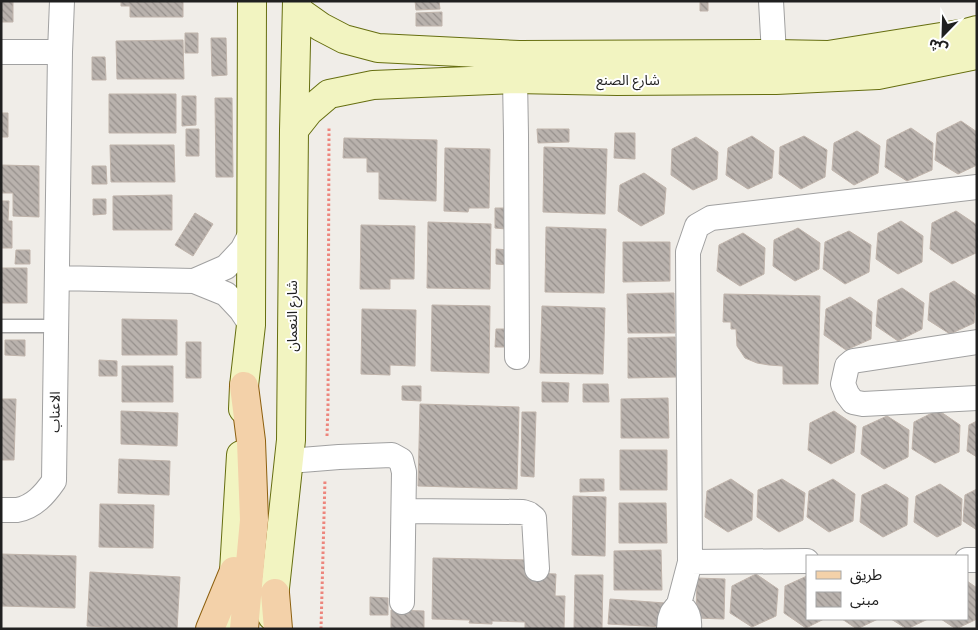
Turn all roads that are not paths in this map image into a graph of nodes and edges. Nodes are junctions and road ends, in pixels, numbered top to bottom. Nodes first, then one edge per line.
1 (62, 1) edge
2 (252, 1) edge
3 (771, 1) edge
4 (297, 6) edge
5 (977, 30) edge
6 (1, 52) edge
7 (60, 52) junction
8 (977, 55) edge
9 (775, 67) junction
10 (515, 79) junction
11 (294, 130) junction
12 (977, 187) edge
13 (251, 233) junction
14 (57, 278) junction
15 (194, 281) junction
16 (251, 324) junction
17 (1, 326) edge
18 (56, 326) junction
19 (977, 342) edge
20 (517, 357) dead end
21 (244, 386) junction
22 (977, 398) edge
23 (289, 461) junction
24 (1, 510) edge
25 (404, 511) junction
26 (806, 561) edge
27 (690, 562) junction
28 (538, 569) dead end
29 (234, 571) junction
30 (275, 593) junction
31 (402, 602) dead end
32 (680, 604) junction
33 (210, 629) edge
34 (228, 629) edge
35 (244, 629) edge
36 (271, 629) edge
37 (278, 629) edge
38 (669, 629) edge
39 (689, 629) edge

1 - 7 street, الاعناب
2 - 13 street
3 - 9 street
4 - 9 street, شارع الصنع
4 - 11 street, شارع النعمان
5 - 9 street, شارع الصنع
6 - 7 street
7 - 14 street, الاعناب
8 - 9 street, شارع الصنع
9 - 10 street, شارع الصنع
10 - 11 street, شارع الصنع
10 - 20 street
11 - 23 street, شارع النعمان
12 - 27 street
13 - 15 street
13 - 16 street
14 - 15 street
14 - 18 street, الاعناب
15 - 16 street
16 - 21 street
17 - 18 lane
18 - 24 street, الاعناب
19 - 22 street
21 - 29 street
21 - 35 main road
23 - 25 street
23 - 30 street, شارع النعمان
25 - 28 street
25 - 31 street
26 - 27 street
27 - 32 street
29 - 33 main road
29 - 34 street
30 - 36 street, شارع النعمان
30 - 37 main road
32 - 38 street
32 - 39 street

